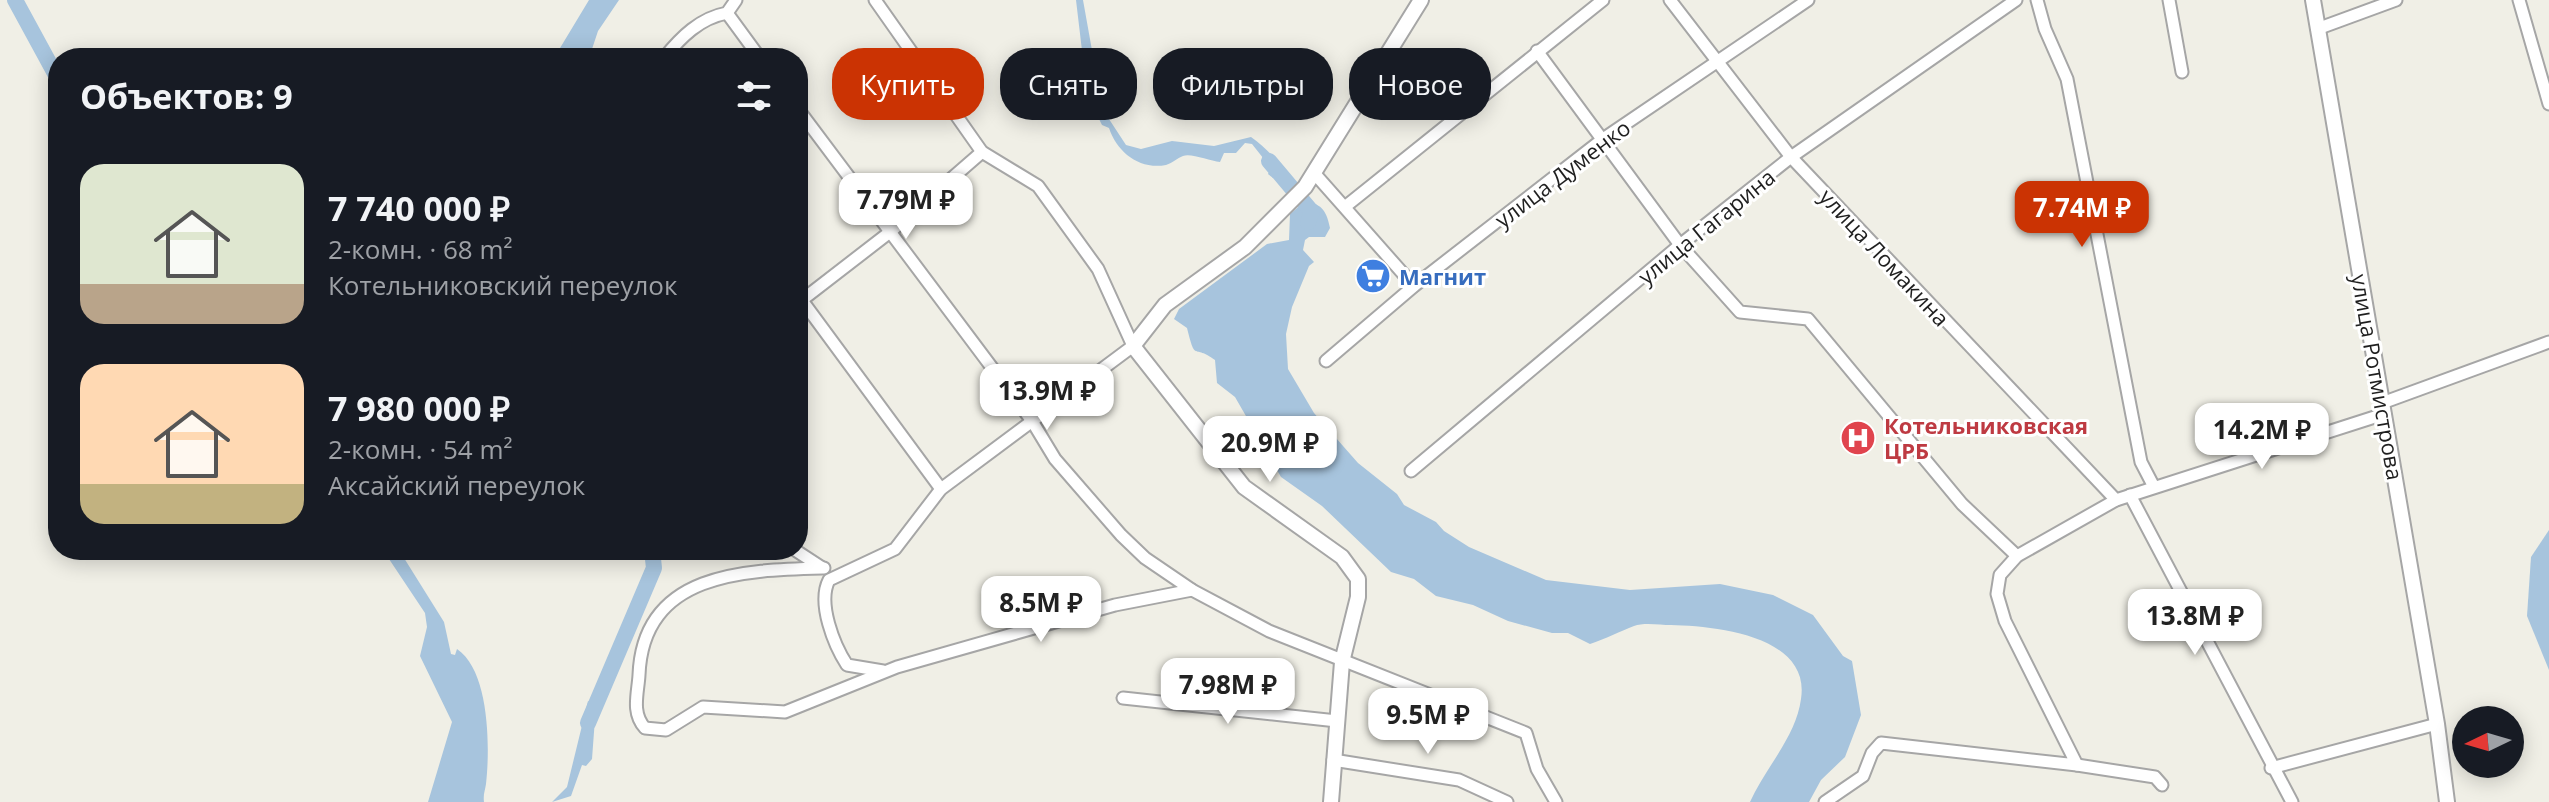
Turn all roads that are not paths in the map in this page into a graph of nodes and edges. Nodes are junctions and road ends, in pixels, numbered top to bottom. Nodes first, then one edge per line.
1 (736, 0) edge
2 (875, 0) edge
3 (1421, 0) edge
4 (1603, 0) edge
5 (1670, 0) edge
6 (1808, 0) edge
7 (2016, 0) edge
8 (2037, 0) edge
9 (2169, 0) edge
10 (2313, 0) edge
11 (2396, 0) edge
12 (2519, 0) edge
13 (727, 13) junction
14 (2317, 29) junction
15 (674, 48) edge
16 (753, 48) edge
17 (1537, 51) junction
18 (1716, 63) junction
19 (2182, 72) dead end
20 (2549, 104) edge
21 (808, 122) edge
22 (1603, 139) junction
23 (982, 152) junction
24 (1791, 157) junction
25 (1315, 174) junction
26 (1346, 206) junction
27 (890, 232) junction
28 (1680, 245) junction
29 (1414, 286) junction
30 (808, 292) edge
31 (808, 309) edge
32 (2549, 342) edge
33 (1133, 346) junction
34 (1326, 361) dead end
35 (2383, 409) junction
36 (1032, 421) junction
37 (1411, 471) dead end
38 (2154, 487) junction
39 (941, 489) junction
40 (2130, 495) junction
41 (2116, 500) junction
42 (2017, 556) junction
43 (808, 558) edge
44 (824, 568) junction
45 (846, 572) junction
46 (1192, 590) junction
47 (1342, 662) junction
48 (883, 671) junction
49 (1123, 698) dead end
50 (1337, 721) junction
51 (2437, 724) junction
52 (1333, 760) junction
53 (2077, 765) junction
54 (2271, 768) junction
55 (2162, 785) dead end
56 (1331, 802) edge
57 (1507, 802) edge
58 (1556, 802) edge
59 (1825, 802) edge
60 (2292, 802) edge
61 (2447, 802) edge

1 - 13 street
2 - 23 street
3 - 25 street
4 - 17 street
5 - 18 street, улица Ломакина
6 - 18 street, улица Думенко
7 - 24 street, улица Гагарина
8 - 38 street
9 - 19 street
10 - 14 street, улица Ротмистрова
11 - 14 street
12 - 20 street
13 - 15 street
13 - 16 street
14 - 35 street, улица Ротмистрова
17 - 22 street
17 - 26 street
18 - 22 street, улица Думенко
18 - 24 street, улица Ломакина
21 - 27 street
22 - 28 street
22 - 29 street, улица Думенко
23 - 27 street
23 - 33 street
24 - 28 street, улица Гагарина
24 - 41 street, улица Ломакина
25 - 26 street
25 - 33 street
26 - 29 street
27 - 30 street
27 - 36 street
28 - 37 street, улица Гагарина
28 - 42 street
29 - 34 street, улица Думенко
31 - 39 street
32 - 35 street
33 - 36 street
33 - 47 street
35 - 38 street
35 - 51 street, улица Ротмистрова
36 - 39 street
36 - 46 street
38 - 40 street
39 - 45 street
40 - 41 street
40 - 54 street
41 - 42 street
42 - 53 street
43 - 44 street
44 - 45 street
44 - 48 street
45 - 48 street
46 - 47 street
46 - 48 street
47 - 50 street
47 - 58 street
49 - 50 street
50 - 52 street
51 - 54 street
51 - 61 street, улица Ротмистрова
52 - 56 street
52 - 57 street
53 - 55 street
53 - 59 street
54 - 60 street

